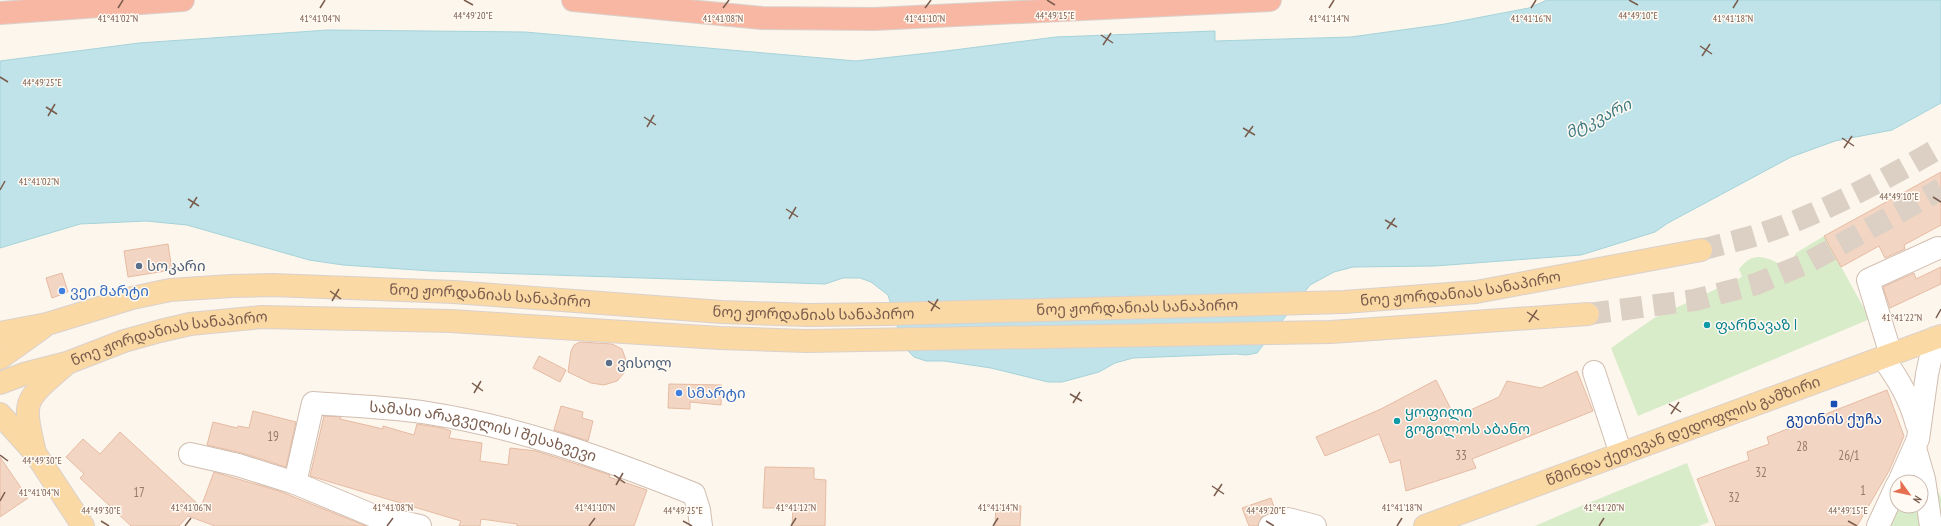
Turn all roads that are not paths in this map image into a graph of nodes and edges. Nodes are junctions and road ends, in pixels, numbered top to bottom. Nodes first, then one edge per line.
1 (183, 0) edge
2 (573, 0) edge
3 (1270, 0) edge
4 (0, 13) edge
5 (1938, 248) dead end
6 (1701, 250) tunnel mouth
7 (1588, 314) tunnel mouth
8 (48, 324) junction
9 (0, 333) edge
10 (1938, 337) edge
11 (1887, 357) junction
12 (0, 358) edge
13 (67, 363) junction
14 (1594, 372) dead end
15 (0, 383) edge
16 (0, 414) edge
17 (1917, 440) junction
18 (35, 453) junction
19 (190, 454) dead end
20 (1621, 454) junction
21 (1902, 474) edge
22 (295, 482) junction
23 (1889, 502) edge
24 (82, 526) edge
25 (420, 526) edge
26 (701, 526) edge
27 (1270, 526) edge
28 (1315, 526) edge
29 (1424, 526) edge
30 (1878, 526) edge
31 (1931, 526) edge

1 - 4 highway
2 - 3 highway
5 - 11 street
6 - 8 main road, ნოე ჟორდანიას სანაპირო
7 - 13 main road, ნოე ჟორდანიას სანაპირო
8 - 9 main road, ნოე ჟორდანიას სანაპირო
8 - 12 main road
10 - 11 main road, წმინდა ქეთევან დედოფლის გამზირი
10 - 17 street
11 - 17 street
11 - 20 main road, წმინდა ქეთევან დედოფლის გამზირი
13 - 15 main road, ნოე ჟორდანიას სანაპირო
13 - 18 main road
14 - 20 street
16 - 18 main road
17 - 21 street
17 - 31 street
18 - 24 main road
19 - 22 street
20 - 29 main road, წმინდა ქეთევან დედოფლის გამზირი
22 - 25 street
22 - 26 street, სამასი არაგველის I შესახვევი
23 - 30 street
27 - 28 street

